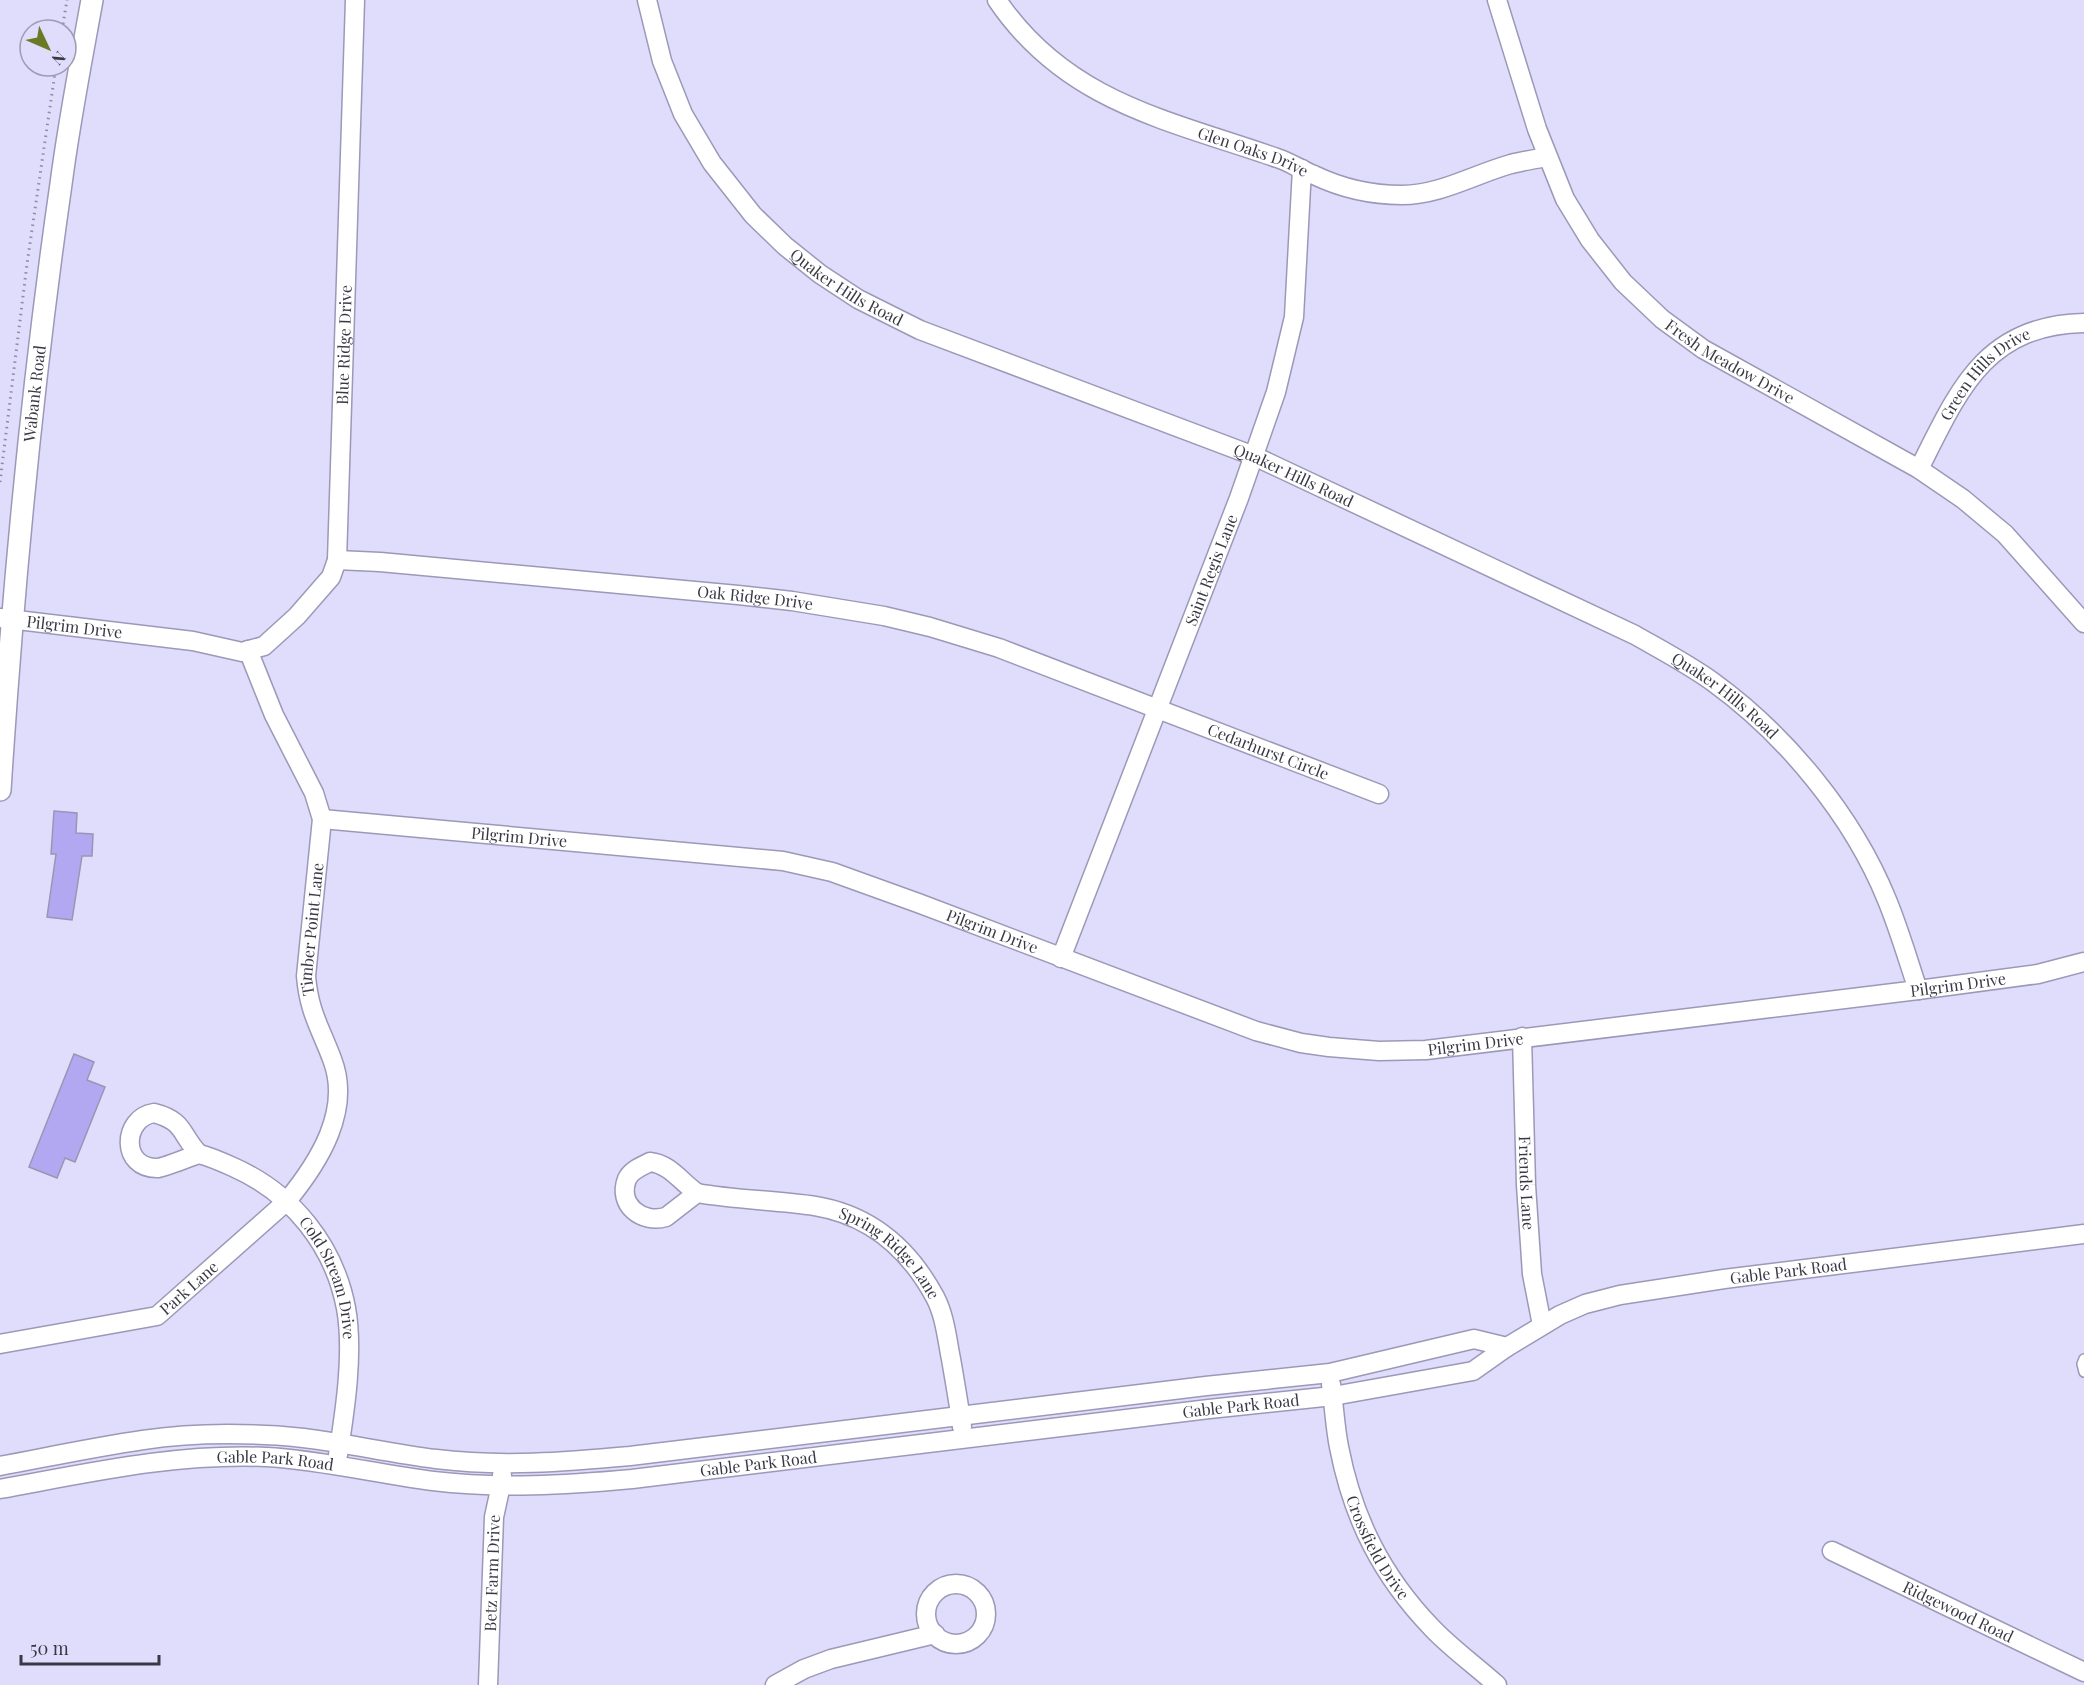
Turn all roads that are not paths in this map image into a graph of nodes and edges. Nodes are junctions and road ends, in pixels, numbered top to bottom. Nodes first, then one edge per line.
1 (92, 0) edge
2 (355, 0) edge
3 (647, 0) edge
4 (997, 0) edge
5 (1497, 0) edge
6 (1547, 157) junction
7 (1302, 169) junction
8 (2084, 323) edge
9 (1254, 456) junction
10 (1919, 469) junction
11 (337, 560) junction
12 (6, 618) edge
13 (2084, 623) edge
14 (248, 650) junction
15 (1158, 708) junction
16 (0, 790) edge
17 (1379, 794) dead end
18 (322, 819) junction
19 (1061, 958) junction
20 (2084, 962) edge
21 (1918, 990) junction
22 (1522, 1038) junction
23 (199, 1154) dead end
24 (697, 1193) dead end
25 (287, 1200) junction
26 (2084, 1234) edge
27 (1542, 1325) junction
28 (0, 1344) edge
29 (1507, 1347) junction
30 (2084, 1359) edge
31 (2084, 1372) edge
32 (1330, 1373) junction
33 (1333, 1396) junction
34 (961, 1416) junction
35 (963, 1438) junction
36 (340, 1443) junction
37 (502, 1462) junction
38 (336, 1465) junction
39 (0, 1466) edge
40 (501, 1485) junction
41 (0, 1489) edge
42 (1832, 1551) dead end
43 (935, 1634) dead end
44 (2084, 1672) edge
45 (488, 1685) edge
46 (775, 1685) edge
47 (1497, 1685) edge

1 - 12 street, Wabank Road
2 - 11 street, Blue Ridge Drive
3 - 9 street, Quaker Hills Road
4 - 7 street, Glen Oaks Drive
5 - 6 street, Fresh Meadow Drive
6 - 7 street, Glen Oaks Drive
6 - 10 street, Fresh Meadow Drive
7 - 9 street, Saint Regis Lane
8 - 10 street, Green Hills Drive
9 - 15 street, Saint Regis Lane
9 - 21 street, Quaker Hills Road
10 - 13 street, Fresh Meadow Drive
11 - 14 street, Blue Ridge Drive
11 - 15 street, Oak Ridge Drive
12 - 14 street, Pilgrim Drive
12 - 16 street, Wabank Road
14 - 18 street
15 - 17 street, Cedarhurst Circle
15 - 19 street, Saint Regis Lane
18 - 19 street, Pilgrim Drive
18 - 25 street, Timber Point Lane
19 - 22 street, Pilgrim Drive
20 - 21 street, Pilgrim Drive
21 - 22 street, Pilgrim Drive
22 - 27 street, Friends Lane
23 - 25 street, Cold Stream Drive
24 - 34 street, Spring Ridge Lane
25 - 28 street, Park Lane
25 - 36 street, Cold Stream Drive
26 - 27 street, Gable Park Road
27 - 29 street, Gable Park Road
29 - 32 street, Gable Park Road
29 - 33 street, Gable Park Road
30 - 31 lane
32 - 33 street, Crossfield Drive
32 - 34 street, Gable Park Road
33 - 35 street, Gable Park Road
33 - 47 street, Crossfield Drive
34 - 35 street, Spring Ridge Lane
34 - 37 street, Gable Park Road
35 - 40 street, Gable Park Road
36 - 37 street, Gable Park Road
36 - 38 street, Cold Stream Drive
36 - 39 street, Gable Park Road
37 - 40 street, Betz Farm Drive
38 - 40 street, Gable Park Road
38 - 41 street, Gable Park Road
40 - 45 street, Betz Farm Drive
42 - 44 street, Ridgewood Road
43 - 46 street

